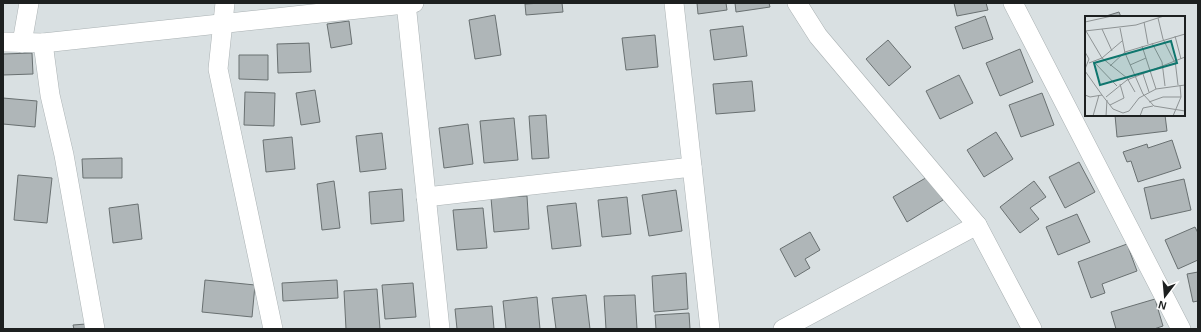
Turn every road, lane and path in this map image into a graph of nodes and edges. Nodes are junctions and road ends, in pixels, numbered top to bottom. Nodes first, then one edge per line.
1 (29, 3) edge
2 (225, 3) edge
3 (409, 3) edge
4 (674, 3) edge
5 (797, 3) edge
6 (1012, 3) edge
7 (222, 24) junction
8 (3, 42) edge
9 (22, 43) junction
10 (43, 43) junction
11 (692, 167) junction
12 (426, 197) junction
13 (977, 225) junction
14 (95, 329) edge
15 (273, 329) edge
16 (440, 329) edge
17 (710, 329) edge
18 (783, 329) edge
19 (1032, 329) edge
20 (1180, 329) edge

1 - 9 street
2 - 7 street
3 - 7 street
3 - 12 street
4 - 11 street
5 - 13 street
6 - 20 street
7 - 10 street
7 - 15 street
8 - 9 street
9 - 10 street
10 - 14 street
11 - 12 street
11 - 17 street
12 - 16 street
13 - 18 street
13 - 19 street

